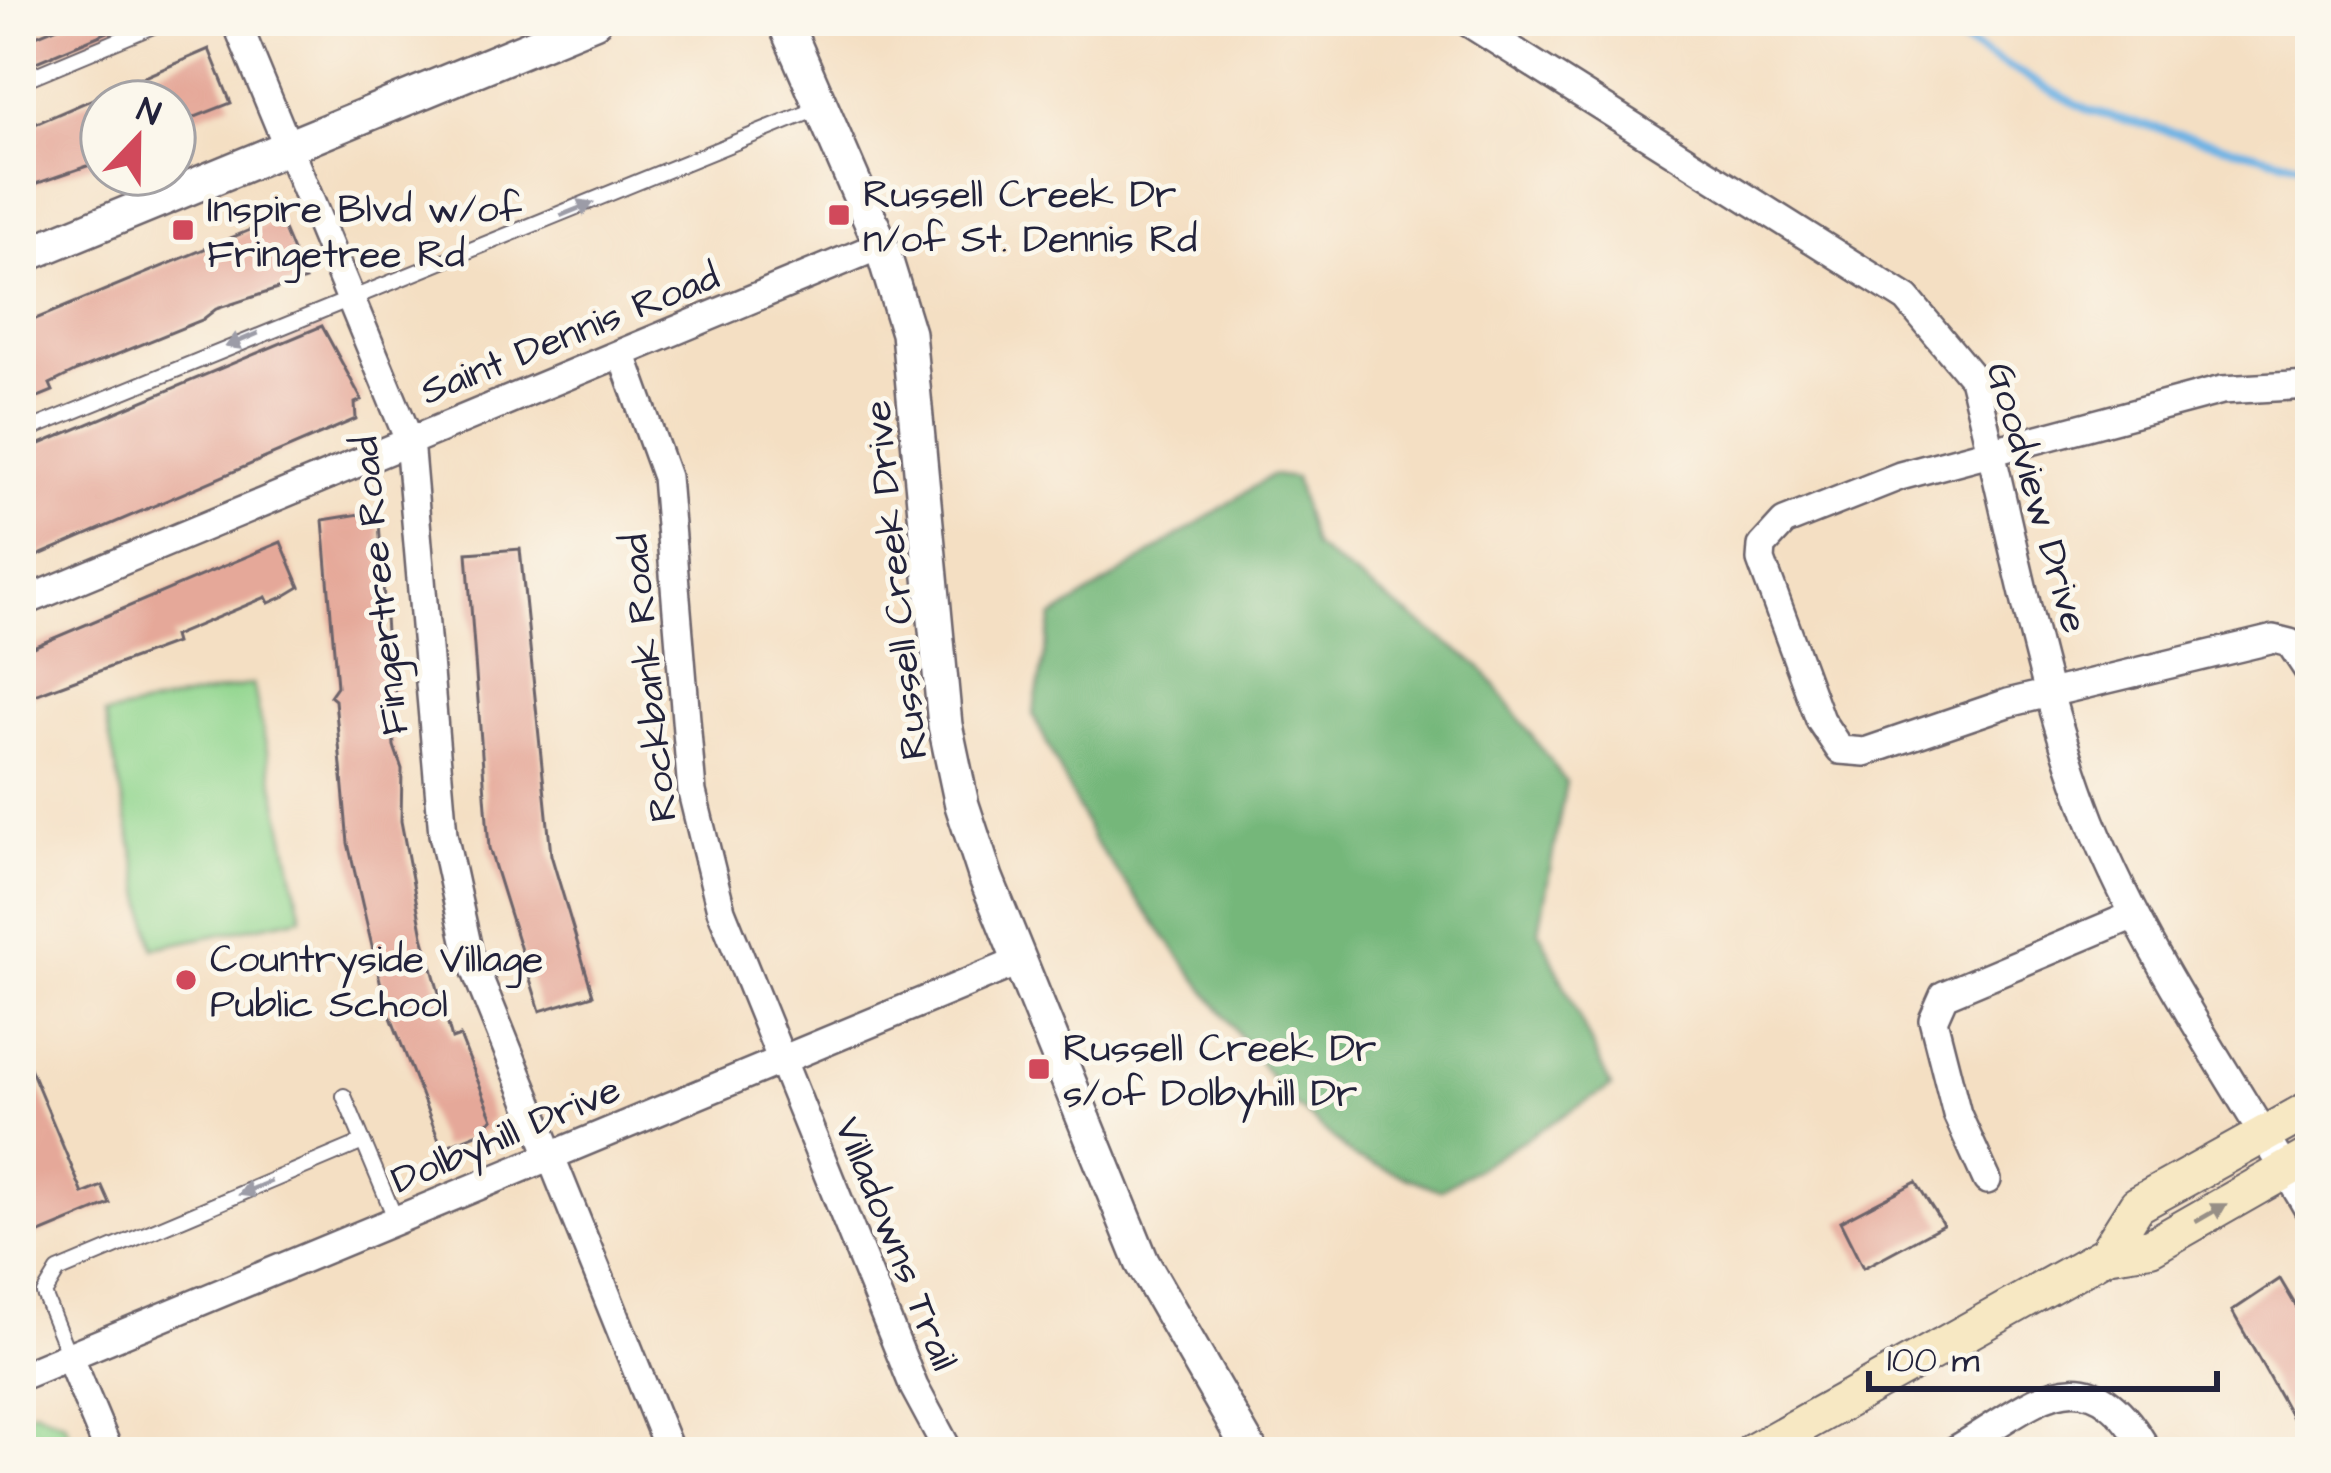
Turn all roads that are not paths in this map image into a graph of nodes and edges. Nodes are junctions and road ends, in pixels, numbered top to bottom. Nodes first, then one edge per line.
1 (165, 21) edge
2 (236, 21) edge
3 (594, 21) edge
4 (784, 21) edge
5 (1466, 21) edge
6 (21, 81) edge
7 (824, 107) junction
8 (289, 147) junction
9 (881, 245) junction
10 (21, 257) edge
11 (351, 298) junction
12 (622, 355) junction
13 (2310, 385) edge
14 (21, 433) edge
15 (409, 440) junction
16 (1991, 450) junction
17 (21, 603) edge
18 (2310, 674) edge
19 (2052, 692) junction
20 (2134, 916) junction
21 (1020, 961) junction
22 (780, 1061) junction
23 (344, 1096) dead end
24 (2310, 1109) edge
25 (2266, 1132) junction
26 (363, 1142) junction
27 (550, 1156) junction
28 (2298, 1163) edge
29 (1987, 1180) dead end
30 (2310, 1212) edge
31 (396, 1220) junction
32 (2106, 1253) junction
33 (70, 1356) junction
34 (21, 1376) edge
35 (110, 1452) edge
36 (670, 1452) edge
37 (949, 1452) edge
38 (1251, 1452) edge
39 (1753, 1452) edge
40 (1952, 1452) edge
41 (2148, 1452) edge

1 - 6 lane
2 - 8 street, Fingertree Road
3 - 8 street
4 - 7 street, Russell Creek Drive
5 - 16 street, Goodview Drive
7 - 9 street, Russell Creek Drive
11 -> 7 lane
8 - 10 street
8 - 11 street, Fingertree Road
9 - 12 street, Saint Dennis Road
9 - 21 street, Russell Creek Drive
11 -> 14 lane
11 - 15 street, Fingertree Road
12 - 15 street, Saint Dennis Road
12 - 22 street, Rockbank Road
13 - 16 street
15 - 17 street, Saint Dennis Road
15 - 27 street, Fingertree Road
16 - 19 street, Goodview Drive
16 - 19 street
18 - 19 street
19 - 20 street, Goodview Drive
20 - 25 street, Goodview Drive
20 - 29 street
21 - 22 street, Dolbyhill Drive
21 - 38 street, Russell Creek Drive
22 - 27 street, Dolbyhill Drive
22 - 37 street, Villadowns Trail
23 - 26 lane
24 - 25 main road
25 - 28 street, Goodview Drive
25 - 32 main road
26 - 31 lane
26 -> 33 lane
27 - 31 street, Dolbyhill Drive
27 - 36 street, Fingertree Road
28 - 30 street, Goodview Drive
32 -> 28 main road
31 - 33 street, Dolbyhill Drive
32 - 39 main road
33 - 34 street, Dolbyhill Drive
33 - 35 street
40 - 41 street

